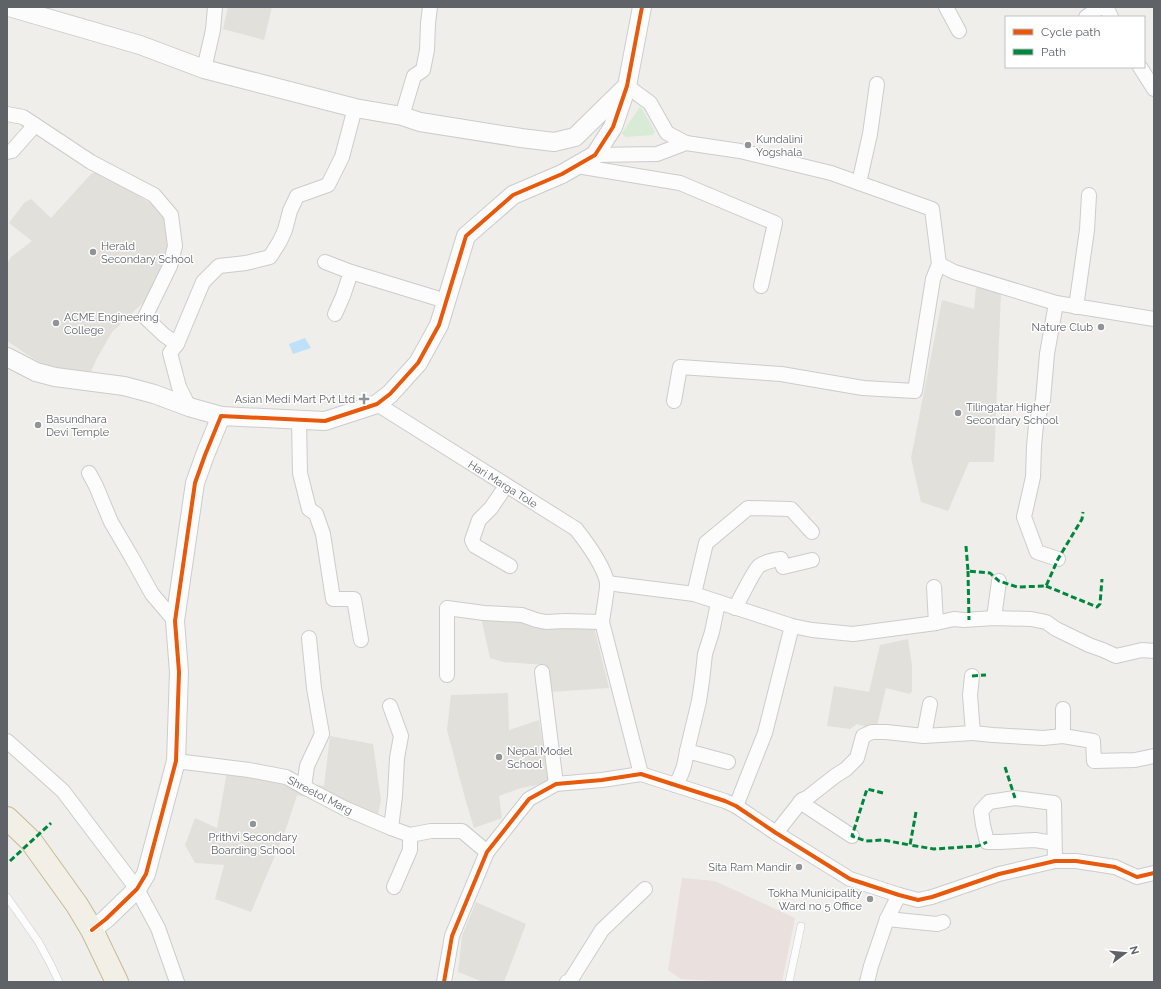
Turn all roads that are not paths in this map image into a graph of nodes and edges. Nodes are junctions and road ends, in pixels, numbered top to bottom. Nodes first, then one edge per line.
1 (215, 7) edge
2 (430, 7) edge
3 (642, 7) edge
4 (946, 7) edge
5 (1101, 7) edge
6 (1106, 7) edge
7 (18, 8) edge
8 (1088, 16) edge
9 (1110, 16) edge
10 (959, 31) dead end
11 (204, 68) junction
12 (1141, 68) edge
13 (877, 84) dead end
14 (628, 86) junction
15 (1154, 89) edge
16 (354, 108) junction
17 (7, 114) edge
18 (402, 116) junction
19 (35, 125) junction
20 (686, 143) junction
21 (7, 152) edge
22 (595, 155) junction
23 (577, 166) junction
24 (859, 183) junction
25 (1089, 195) dead end
26 (325, 262) dead end
27 (939, 264) junction
28 (351, 272) junction
29 (761, 286) dead end
30 (446, 302) junction
31 (1056, 303) junction
32 (1076, 307) junction
33 (335, 314) dead end
34 (1154, 319) edge
35 (177, 344) junction
36 (7, 357) edge
37 (674, 401) dead end
38 (377, 404) junction
39 (189, 407) junction
40 (221, 416) junction
41 (299, 420) junction
42 (89, 473) dead end
43 (506, 486) junction
44 (812, 532) dead end
45 (1058, 559) dead end
46 (812, 560) dead end
47 (510, 566) dead end
48 (999, 581) dead end
49 (607, 583) junction
50 (934, 587) dead end
51 (694, 594) junction
52 (718, 603) junction
53 (735, 608) junction
54 (994, 618) junction
55 (175, 621) junction
56 (602, 622) junction
57 (936, 623) junction
58 (792, 626) junction
59 (309, 638) dead end
60 (361, 640) dead end
61 (1154, 651) edge
62 (542, 672) dead end
63 (447, 675) dead end
64 (972, 676) dead end
65 (930, 704) dead end
66 (390, 706) dead end
67 (1064, 709) dead end
68 (973, 733) junction
69 (924, 736) junction
70 (1063, 736) junction
71 (7, 741) edge
72 (687, 751) junction
73 (1154, 756) edge
74 (176, 760) junction
75 (728, 762) dead end
76 (641, 774) junction
77 (556, 784) junction
78 (675, 785) junction
79 (304, 787) junction
80 (800, 802) junction
81 (736, 806) junction
82 (7, 818) edge
83 (391, 828) junction
84 (776, 833) junction
85 (410, 835) junction
86 (852, 836) dead end
87 (1054, 843) junction
88 (487, 852) junction
89 (1055, 861) junction
90 (1154, 873) edge
91 (394, 887) dead end
92 (137, 888) junction
93 (645, 889) dead end
94 (899, 895) junction
95 (7, 897) edge
96 (887, 919) junction
97 (943, 922) dead end
98 (801, 926) dead end
99 (92, 930) junction
100 (59, 982) edge
101 (117, 982) edge
102 (177, 982) edge
103 (446, 982) edge
104 (567, 982) edge
105 (789, 982) edge
106 (867, 982) edge

1 - 11 street
2 - 18 street
3 - 14 street
4 - 10 street
5 - 8 street
6 - 9 street
7 - 11 street
11 - 16 street
12 - 15 street
13 - 24 street
14 - 18 street
14 - 20 street
14 - 22 street
16 - 18 street
16 - 35 street
17 - 19 street
19 - 21 street
19 - 35 street
20 - 22 street
20 - 24 street
22 - 23 street
23 - 29 street
23 - 30 street
24 - 27 street
25 - 32 street
26 - 28 street
27 - 31 street
27 - 37 street
28 - 30 street
28 - 33 street
30 - 38 street
31 - 32 street
31 - 45 street
32 - 34 street
35 - 39 street
36 - 39 street
38 - 41 street
38 - 43 street, Hari Marga Tole
39 - 40 street
40 - 41 street
40 - 55 street
41 - 60 street
42 - 55 street
43 - 47 street
43 - 49 street, Hari Marga Tole
44 - 51 street
46 - 53 street
48 - 54 street
49 - 51 street
49 - 56 street
50 - 57 street
51 - 52 street
52 - 53 street
52 - 72 street
53 - 58 street
54 - 57 street
54 - 61 street
55 - 74 street
56 - 63 street
56 - 76 street
57 - 58 street
58 - 81 street
59 - 79 street
62 - 77 street
64 - 68 street
65 - 69 street
66 - 83 street
67 - 70 street
68 - 69 street
68 - 70 street
69 - 80 street
70 - 73 street
71 - 92 street
72 - 75 street
72 - 78 street
74 - 79 street, Shreetol Marg
74 - 92 street
76 - 77 street
76 - 78 street
77 - 88 street
78 - 81 street
79 - 83 street, Shreetol Marg
80 - 84 street
80 - 86 street
81 - 84 street
82 - 99 highway
83 - 85 street, Shreetol Marg
84 - 94 street
85 - 88 street
85 - 91 street
87 - 87 street
87 - 89 street
88 - 103 street
89 - 90 street
89 - 94 street
92 - 99 street
92 - 102 street
93 - 104 street
94 - 96 street
95 - 100 lane
96 - 97 street
96 - 106 street
98 - 105 lane
99 - 101 highway

